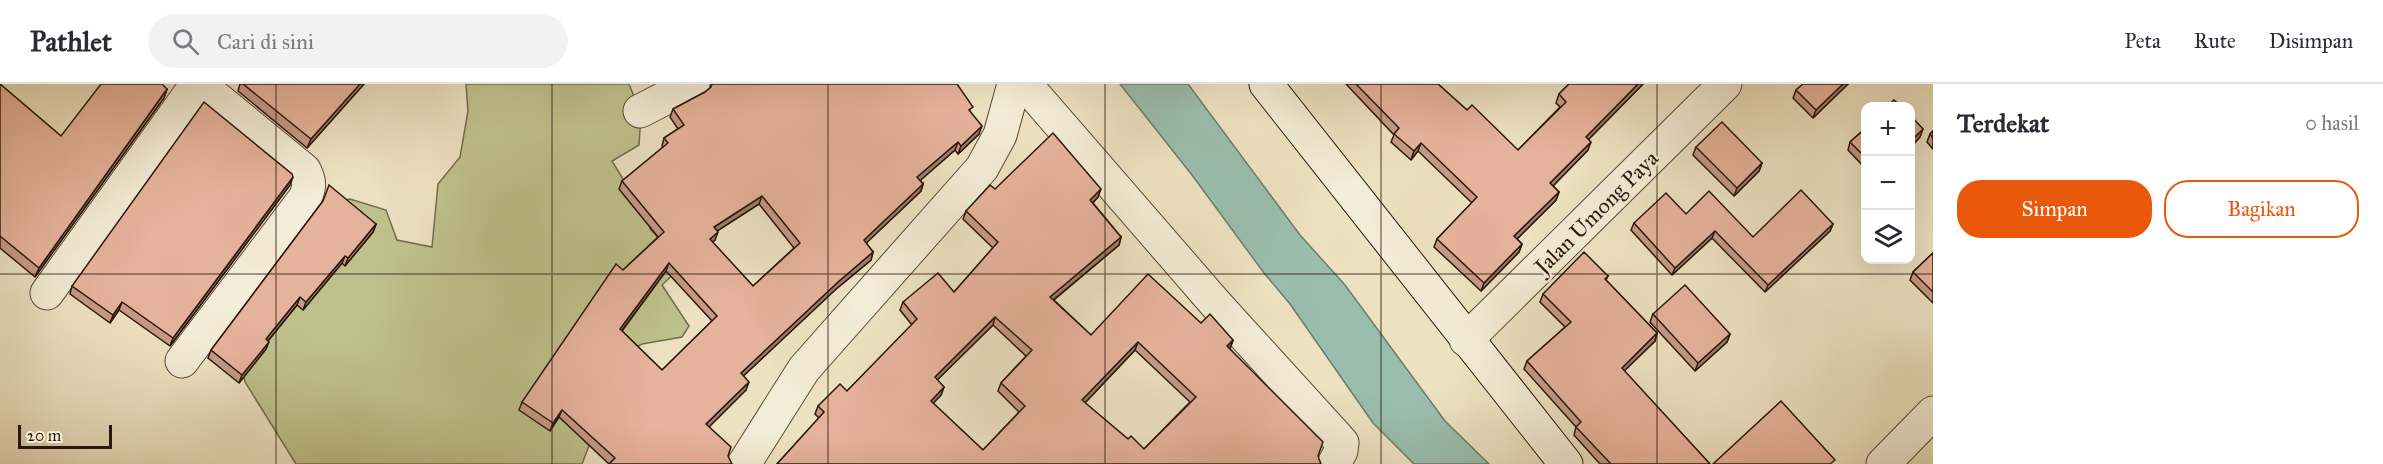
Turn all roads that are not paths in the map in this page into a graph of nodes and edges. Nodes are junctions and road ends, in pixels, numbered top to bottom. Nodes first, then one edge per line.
1 (198, 84) edge
2 (693, 84) edge
3 (1014, 84) edge
4 (1025, 84) edge
5 (1266, 84) edge
6 (1725, 84) edge
7 (640, 111) dead end
8 (47, 293) dead end
9 (1466, 340) junction
10 (182, 361) dead end
11 (1933, 413) edge
12 (744, 464) edge
13 (1334, 464) edge
14 (1566, 464) edge
15 (1883, 464) edge

1 - 8 street
1 - 10 street
2 - 7 street
3 - 12 street
4 - 13 street
5 - 9 street
6 - 9 street, Jalan Umong Paya
9 - 14 street
11 - 15 street

